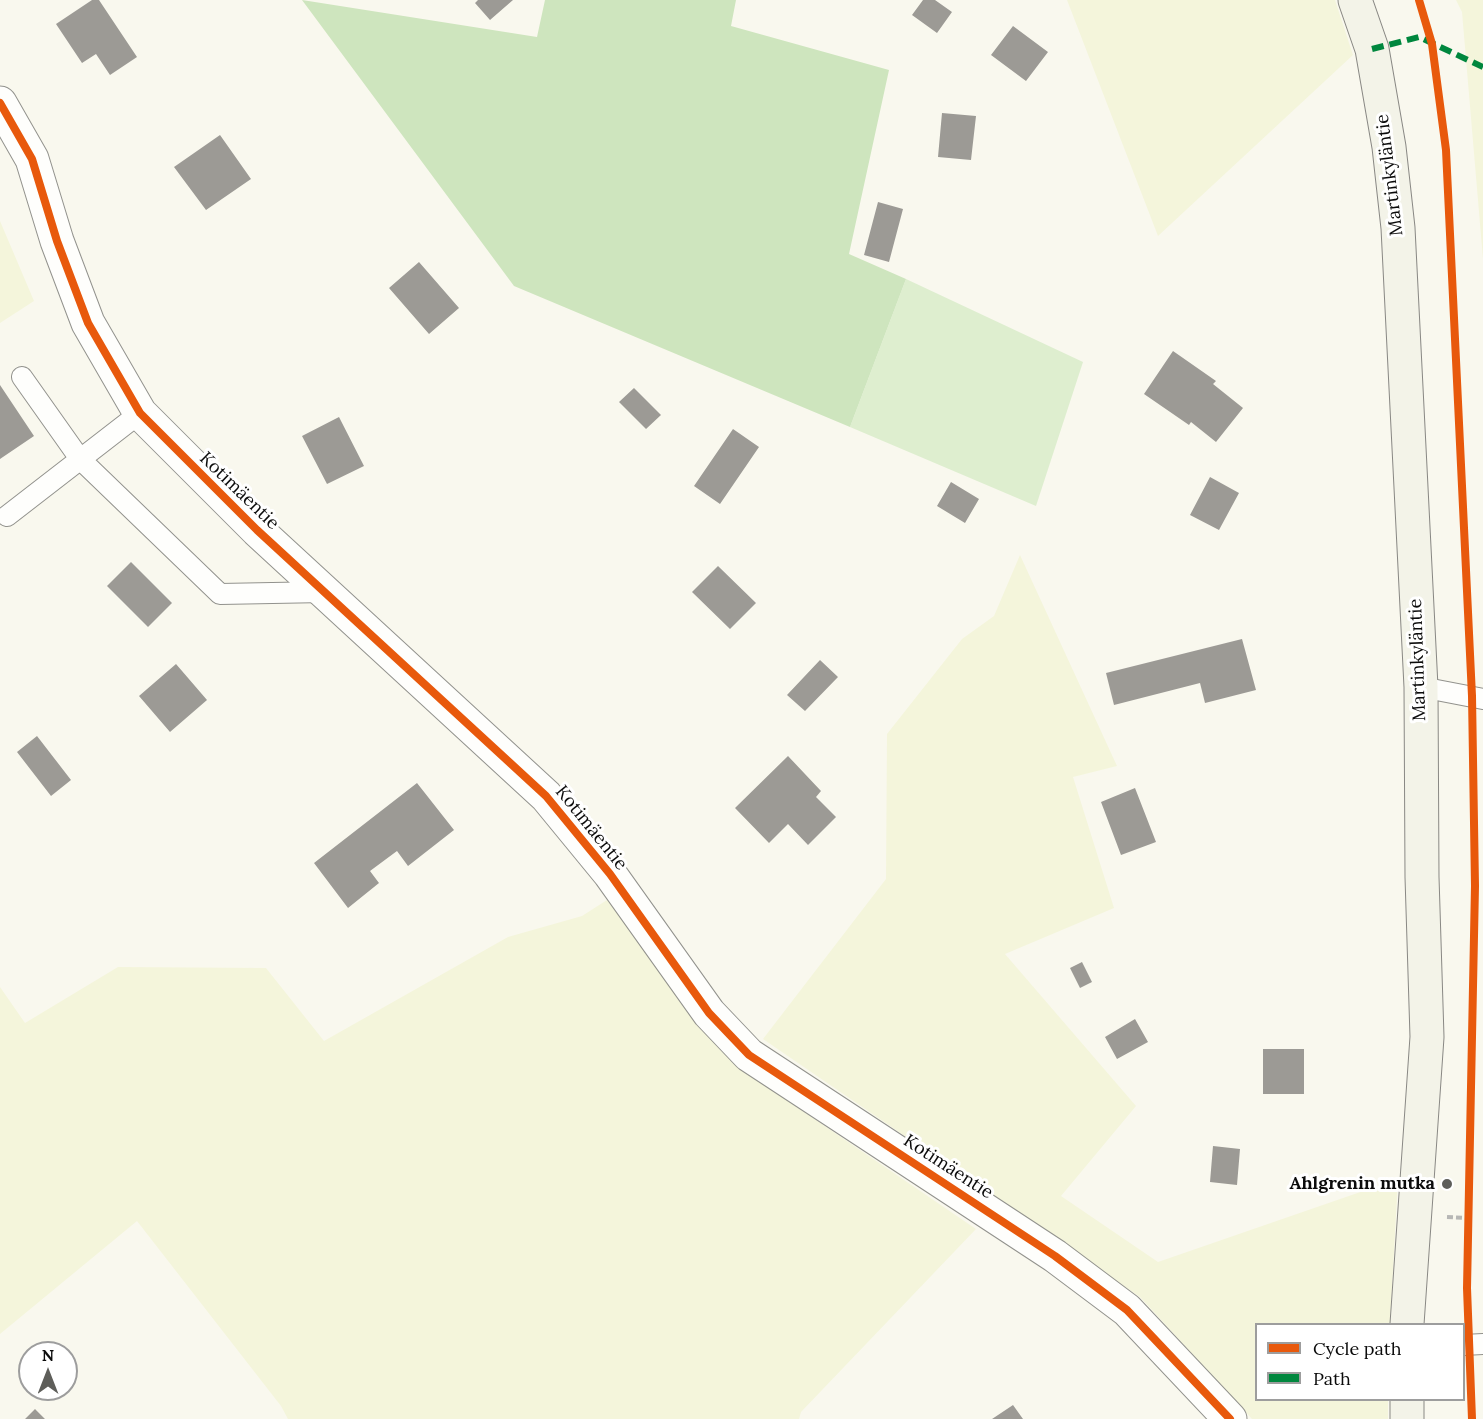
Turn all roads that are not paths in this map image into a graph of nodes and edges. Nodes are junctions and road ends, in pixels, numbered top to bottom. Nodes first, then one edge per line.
1 (1355, 0) edge
2 (0, 103) edge
3 (22, 377) dead end
4 (140, 412) junction
5 (80, 459) junction
6 (7, 516) dead end
7 (325, 592) junction
8 (1421, 687) junction
9 (1483, 699) edge
10 (1407, 1323) edge
11 (1483, 1344) edge
12 (1465, 1345) edge
13 (1407, 1401) edge
14 (1230, 1419) edge
15 (1407, 1419) edge

1 - 8 street, Martinkyläntie
2 - 4 street, Kotimäentie
3 - 5 lane
4 - 5 lane
4 - 7 street, Kotimäentie
5 - 6 lane
5 - 7 lane
7 - 14 street, Kotimäentie
8 - 9 lane
8 - 10 street, Martinkyläntie
11 - 12 lane
13 - 15 street

